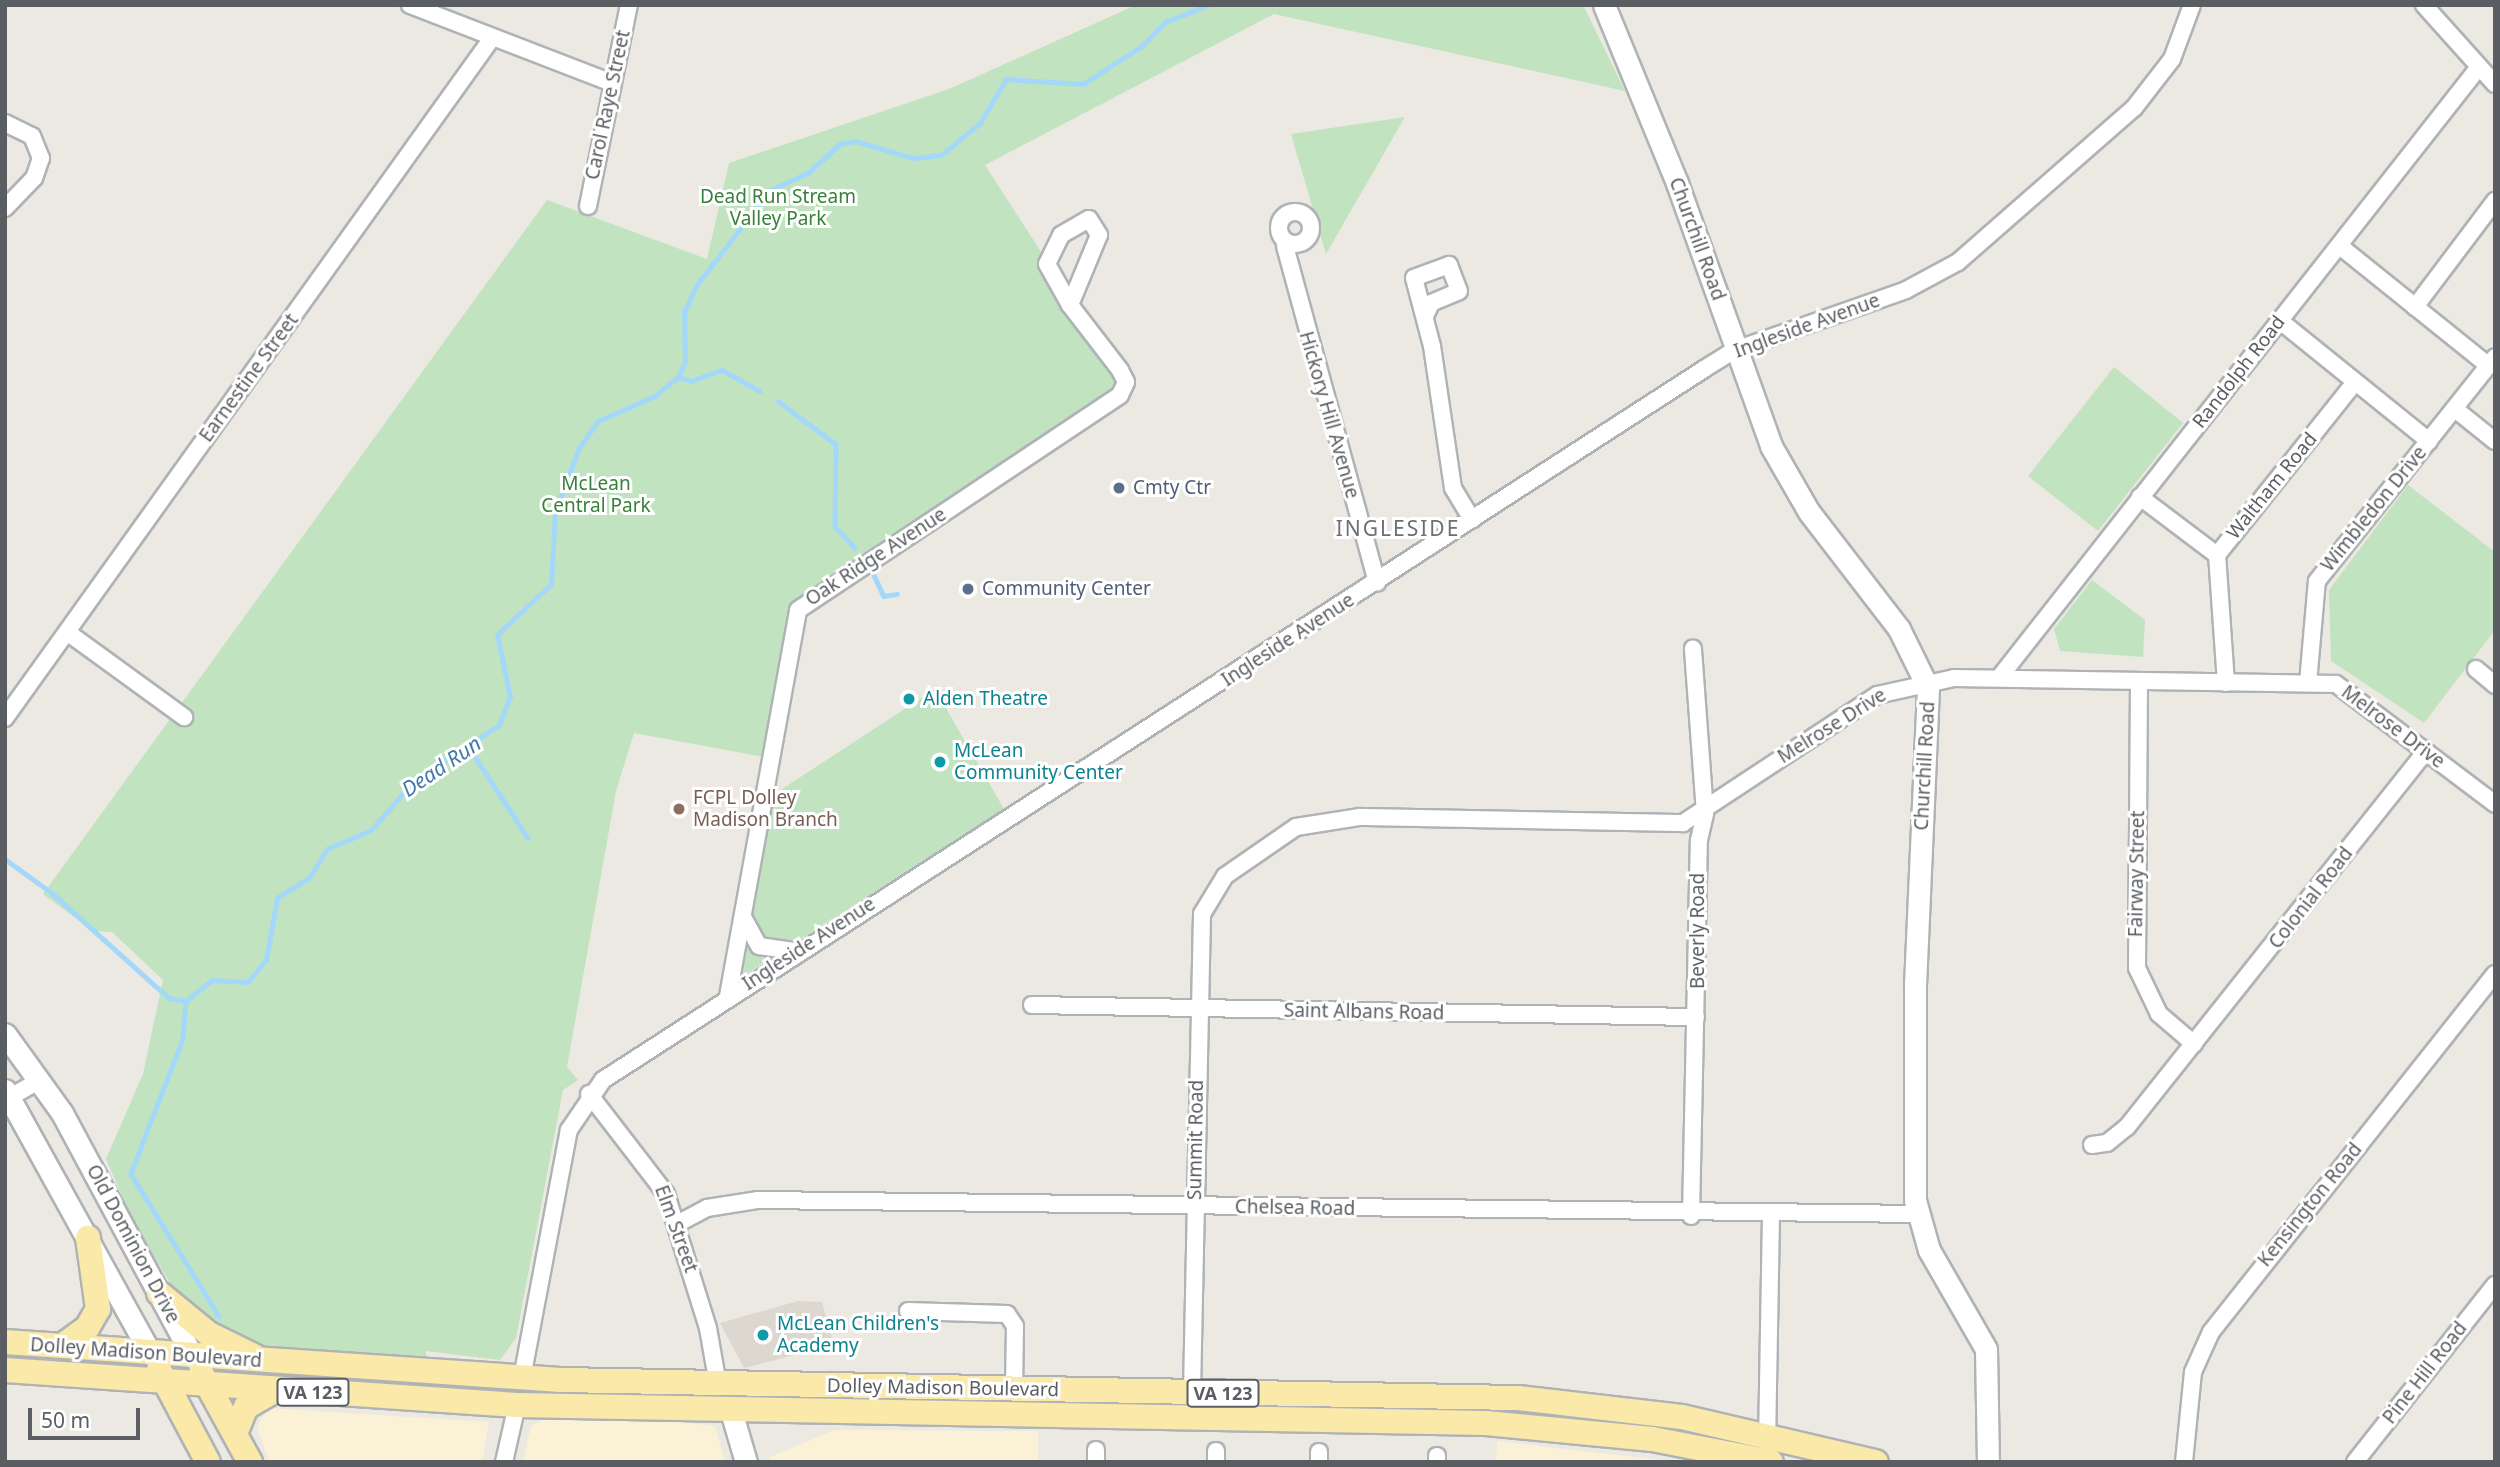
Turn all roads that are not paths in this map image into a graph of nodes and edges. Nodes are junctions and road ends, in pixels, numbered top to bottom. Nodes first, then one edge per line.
1 (410, 5) edge
2 (629, 5) edge
3 (1604, 5) edge
4 (2192, 5) edge
5 (2448, 5) edge
6 (2429, 11) edge
7 (492, 38) junction
8 (2479, 66) junction
9 (612, 83) junction
10 (2495, 84) edge
11 (5, 123) edge
12 (2495, 201) edge
13 (588, 206) dead end
14 (5, 208) edge
15 (1285, 246) dead end
16 (2341, 247) junction
17 (1070, 306) junction
18 (2415, 307) junction
19 (1425, 316) dead end
20 (2279, 320) junction
21 (1735, 350) junction
22 (2491, 361) edge
23 (2355, 382) junction
24 (2455, 409) junction
25 (2429, 440) junction
26 (2495, 440) edge
27 (2140, 497) junction
28 (1472, 520) junction
29 (2217, 555) junction
30 (1377, 583) junction
31 (67, 632) junction
32 (1693, 648) dead end
33 (2476, 669) dead end
34 (1999, 678) junction
35 (1925, 681) junction
36 (2139, 681) junction
37 (2225, 683) junction
38 (2308, 683) junction
39 (2495, 685) edge
40 (5, 718) edge
41 (184, 718) dead end
42 (2426, 751) junction
43 (2495, 804) edge
44 (1704, 813) junction
45 (1212, 891) joint
46 (743, 914) junction
47 (800, 950) junction
48 (2495, 974) edge
49 (728, 996) junction
50 (1032, 1005) dead end
51 (1198, 1010) junction
52 (1696, 1017) junction
53 (5, 1034) edge
54 (2194, 1044) junction
55 (40, 1080) junction
56 (589, 1094) junction
57 (7, 1096) edge
58 (2092, 1145) dead end
59 (1195, 1206) junction
60 (1917, 1214) junction
61 (1691, 1216) junction
62 (1772, 1216) junction
63 (677, 1224) junction
64 (88, 1238) junction
65 (2495, 1285) edge
66 (159, 1293) junction
67 (908, 1311) dead end
68 (5, 1342) edge
69 (62, 1346) junction
70 (151, 1354) junction
71 (193, 1357) junction
72 (267, 1362) junction
73 (5, 1370) edge
74 (522, 1378) junction
75 (561, 1380) junction
76 (166, 1382) junction
77 (207, 1385) junction
78 (718, 1385) junction
79 (1014, 1389) junction
80 (275, 1390) junction
81 (1192, 1392) junction
82 (453, 1401) junction
83 (517, 1405) junction
84 (731, 1411) junction
85 (1767, 1433) junction
86 (235, 1434) junction
87 (1769, 1461) edge
88 (208, 1462) edge
89 (250, 1462) edge
90 (504, 1462) edge
91 (746, 1462) edge
92 (1876, 1462) edge
93 (1988, 1462) edge
94 (2184, 1462) edge
95 (2355, 1462) edge

1 - 7 street
2 - 9 street, Carol Raye Street
3 - 21 street, Churchill Road
4 - 21 street, Ingleside Avenue
5 - 6 street
6 - 8 street
7 - 9 street
7 - 31 street, Earnestine Street
8 - 10 street
8 - 16 street, Randolph Road
9 - 13 street, Carol Raye Street
11 - 14 street
12 - 18 street
15 - 30 street, Hickory Hill Avenue
16 - 18 street
16 - 20 street, Randolph Road
17 - 17 street, Oak Ridge Avenue
17 - 46 street, Oak Ridge Avenue
18 - 22 street
19 - 28 street
20 - 23 street
20 - 27 street, Randolph Road
21 - 28 street, Ingleside Avenue
21 - 35 street, Churchill Road
22 - 24 street, Wimbledon Drive
23 - 25 street
23 - 29 street, Waltham Road
24 - 25 street, Wimbledon Drive
24 - 26 street
25 - 38 street, Wimbledon Drive
27 - 29 street
27 - 34 street, Randolph Road
28 - 30 street, Ingleside Avenue
29 - 37 street, Waltham Road
30 - 47 street, Ingleside Avenue
31 - 40 street, Earnestine Street
31 - 41 street
32 - 44 street, Beverly Road
33 - 39 street
34 - 35 street, Melrose Drive
34 - 36 street, Melrose Drive
35 - 44 street, Melrose Drive
35 - 60 street, Churchill Road
36 - 37 street, Melrose Drive
36 - 54 street, Fairway Street
37 - 38 street, Melrose Drive
38 - 42 street, Melrose Drive
42 - 43 street, Melrose Drive
42 - 54 street, Colonial Road
44 - 45 street, Melrose Drive
44 - 52 street, Beverly Road
45 - 51 street, Summit Road
46 - 47 street
46 - 49 street, Oak Ridge Avenue
47 - 49 street, Ingleside Avenue
48 - 94 street, Kensington Road
49 - 56 street, Ingleside Avenue
50 - 51 street, Saint Albans Road
51 - 52 street, Saint Albans Road
51 - 59 street, Summit Road
52 - 61 street, Beverly Road
53 - 55 street, Old Dominion Drive
54 - 58 street, Colonial Road
55 - 57 street
55 - 66 street, Old Dominion Drive
56 - 63 street, Elm Street
56 - 74 street, Ingleside Avenue
57 - 64 street, Old Dominion Drive
59 - 61 street, Chelsea Road
59 - 63 street, Chelsea Road
59 - 81 street, Summit Road
60 - 62 street, Chelsea Road
60 - 93 street, Churchill Road
61 - 62 street, Chelsea Road
62 - 85 street
63 - 78 street, Elm Street
64 - 69 main road
64 - 70 street, Old Dominion Drive
65 - 95 street, Pine Hill Road
66 - 71 street, Old Dominion Drive
66 - 72 main road
67 - 79 street
68 - 69 main road, Dolley Madison Boulevard / VA 123
69 - 70 main road, Dolley Madison Boulevard / VA 123
70 - 71 main road, Dolley Madison Boulevard / VA 123
70 - 76 main road, Old Dominion Drive
71 - 72 main road, Dolley Madison Boulevard / VA 123
71 - 77 main road, Old Dominion Drive
72 - 74 main road, Dolley Madison Boulevard / VA 123
73 - 76 main road, Dolley Madison Boulevard / VA 123
74 - 75 main road, Dolley Madison Boulevard / VA 123
74 - 82 main road
75 - 78 main road, Dolley Madison Boulevard / VA 123
75 - 83 main road
76 - 77 main road, Dolley Madison Boulevard / VA 123
76 - 88 main road, Old Dominion Drive
77 - 80 main road, Dolley Madison Boulevard / VA 123
77 - 86 main road, Old Dominion Drive
78 - 79 main road, Dolley Madison Boulevard / VA 123
79 - 81 main road, Dolley Madison Boulevard / VA 123
80 - 82 main road, Dolley Madison Boulevard / VA 123
80 - 86 main road
81 - 85 main road, Dolley Madison Boulevard / VA 123
82 - 83 main road, Dolley Madison Boulevard / VA 123
83 - 84 main road, Dolley Madison Boulevard / VA 123
83 - 90 street
84 - 87 main road, Dolley Madison Boulevard / VA 123
84 - 91 street
85 - 87 street
85 - 92 main road, Dolley Madison Boulevard / VA 123
86 - 89 main road, Old Dominion Drive

